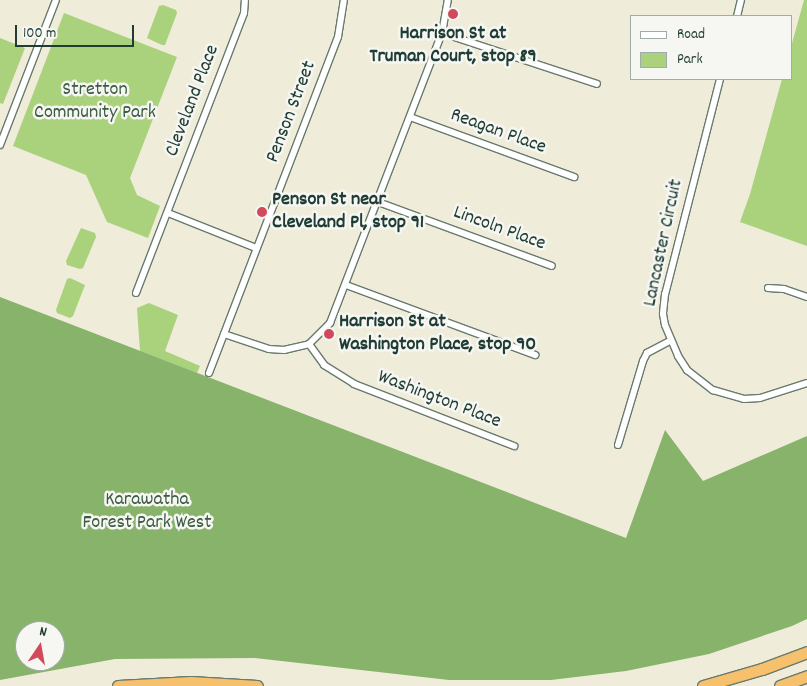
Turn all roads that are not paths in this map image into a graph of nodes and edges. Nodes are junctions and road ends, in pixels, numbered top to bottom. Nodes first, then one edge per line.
1 (56, 0) edge
2 (245, 0) edge
3 (344, 0) edge
4 (448, 0) edge
5 (741, 0) edge
6 (736, 15) edge
7 (442, 33) junction
8 (720, 80) edge
9 (598, 84) dead end
10 (410, 117) junction
11 (0, 145) edge
12 (574, 176) dead end
13 (378, 202) junction
14 (168, 213) junction
15 (256, 248) junction
16 (552, 266) dead end
17 (346, 285) junction
18 (768, 288) dead end
19 (136, 293) dead end
20 (807, 297) edge
21 (224, 334) junction
22 (670, 341) junction
23 (309, 344) junction
24 (535, 356) dead end
25 (209, 373) dead end
26 (807, 384) edge
27 (618, 445) dead end
28 (514, 446) dead end
29 (807, 652) edge
30 (807, 676) edge
31 (118, 686) edge
32 (257, 686) edge
33 (703, 686) edge
34 (780, 686) edge

1 - 11 street
2 - 14 street, Cleveland Place
3 - 15 street, Penson Street
4 - 7 street
5 - 6 street
7 - 9 street
7 - 10 street
8 - 22 street, Lancaster Circuit
10 - 12 street, Reagan Place
10 - 13 street
13 - 16 street, Lincoln Place
13 - 17 street
14 - 15 street
14 - 19 street, Cleveland Place
15 - 21 street, Penson Street
17 - 23 street
17 - 24 street
18 - 20 street
21 - 23 street
21 - 25 street, Penson Street
22 - 26 street, Lancaster Circuit
22 - 27 street
23 - 28 street, Washington Place
29 - 33 highway
30 - 34 highway
31 - 32 highway

